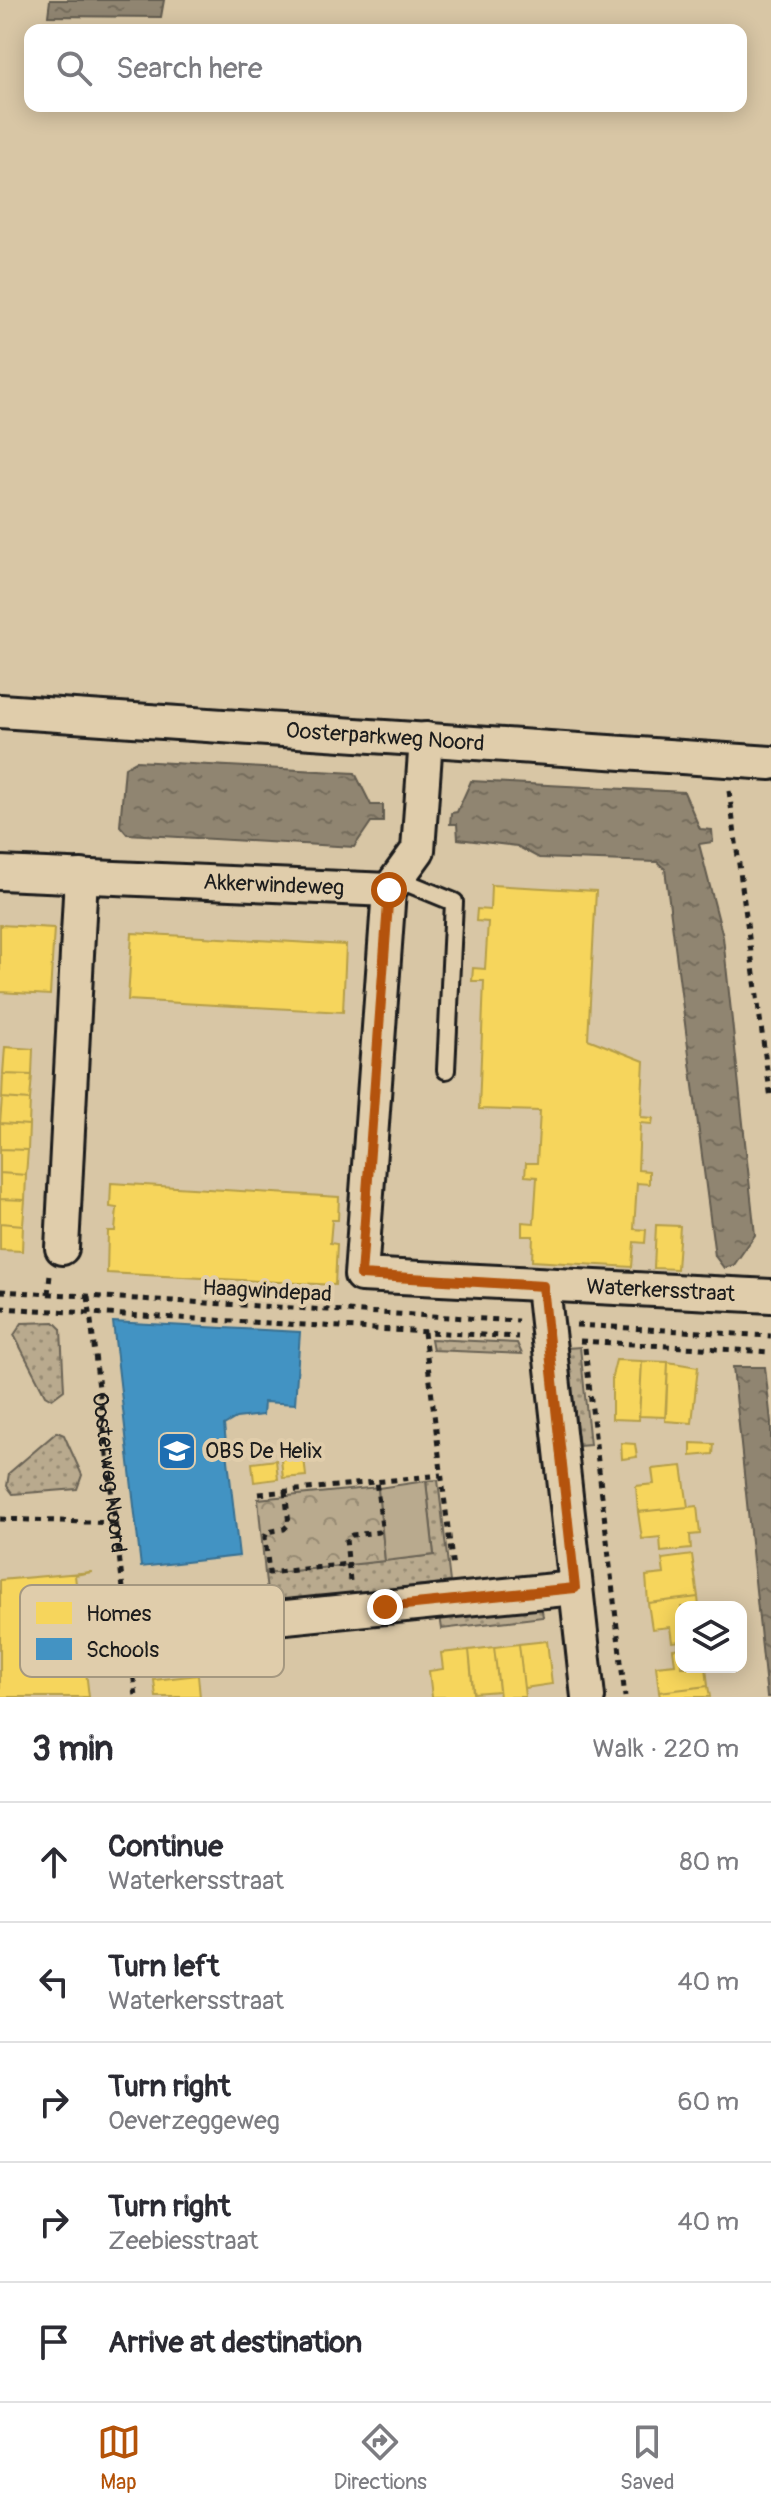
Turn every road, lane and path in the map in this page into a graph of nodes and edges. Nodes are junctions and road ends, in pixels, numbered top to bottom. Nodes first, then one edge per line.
1 (0, 711) edge
2 (426, 739) junction
3 (725, 760) junction
4 (771, 763) edge
5 (0, 873) edge
6 (81, 876) junction
7 (393, 884) junction
8 (446, 1070) dead end
9 (771, 1099) edge
10 (62, 1248) dead end
11 (543, 1286) junction
12 (0, 1291) edge
13 (88, 1296) junction
14 (771, 1296) edge
15 (0, 1308) edge
16 (90, 1313) junction
17 (548, 1331) junction
18 (424, 1332) junction
19 (771, 1336) edge
20 (584, 1341) junction
21 (771, 1352) edge
22 (441, 1475) junction
23 (376, 1481) junction
24 (285, 1491) junction
25 (259, 1494) dead end
26 (0, 1519) edge
27 (116, 1523) junction
28 (348, 1564) junction
29 (123, 1585) edge
30 (575, 1588) junction
31 (456, 1600) junction
32 (355, 1610) junction
33 (284, 1617) edge
34 (134, 1677) edge
35 (136, 1697) edge
36 (588, 1697) edge
37 (625, 1697) edge

1 - 2 street, Oosterparkweg Noord
2 - 3 street, Oosterparkweg Noord
2 - 7 street
3 - 4 street, Oosterparkweg Noord
3 - 9 path
5 - 6 street, Akkerwindeweg
6 - 7 street, Akkerwindeweg
6 - 10 street
7 - 8 lane
7 - 11 street, Waterkersstraat
11 - 14 street, Waterkersstraat
11 - 17 street
12 - 13 path, Haagwindepad
13 - 16 path, Oosterweg Noord
13 - 17 path, Haagwindepad
15 - 16 path
16 - 18 path
16 - 27 path, Oosterweg Noord
17 - 18 path
17 - 19 path, Haagwindepad
17 - 20 path
17 - 30 street
18 - 22 path
20 - 21 path
20 - 37 path
22 - 23 path
22 - 31 path
23 - 24 path
23 - 28 path
24 - 25 path
24 - 28 path
26 - 27 path
27 - 29 path, Oosterweg Noord
28 - 32 path
30 - 31 street
30 - 36 street
31 - 32 street
32 - 33 street
34 - 35 path, Oosterweg Noord

